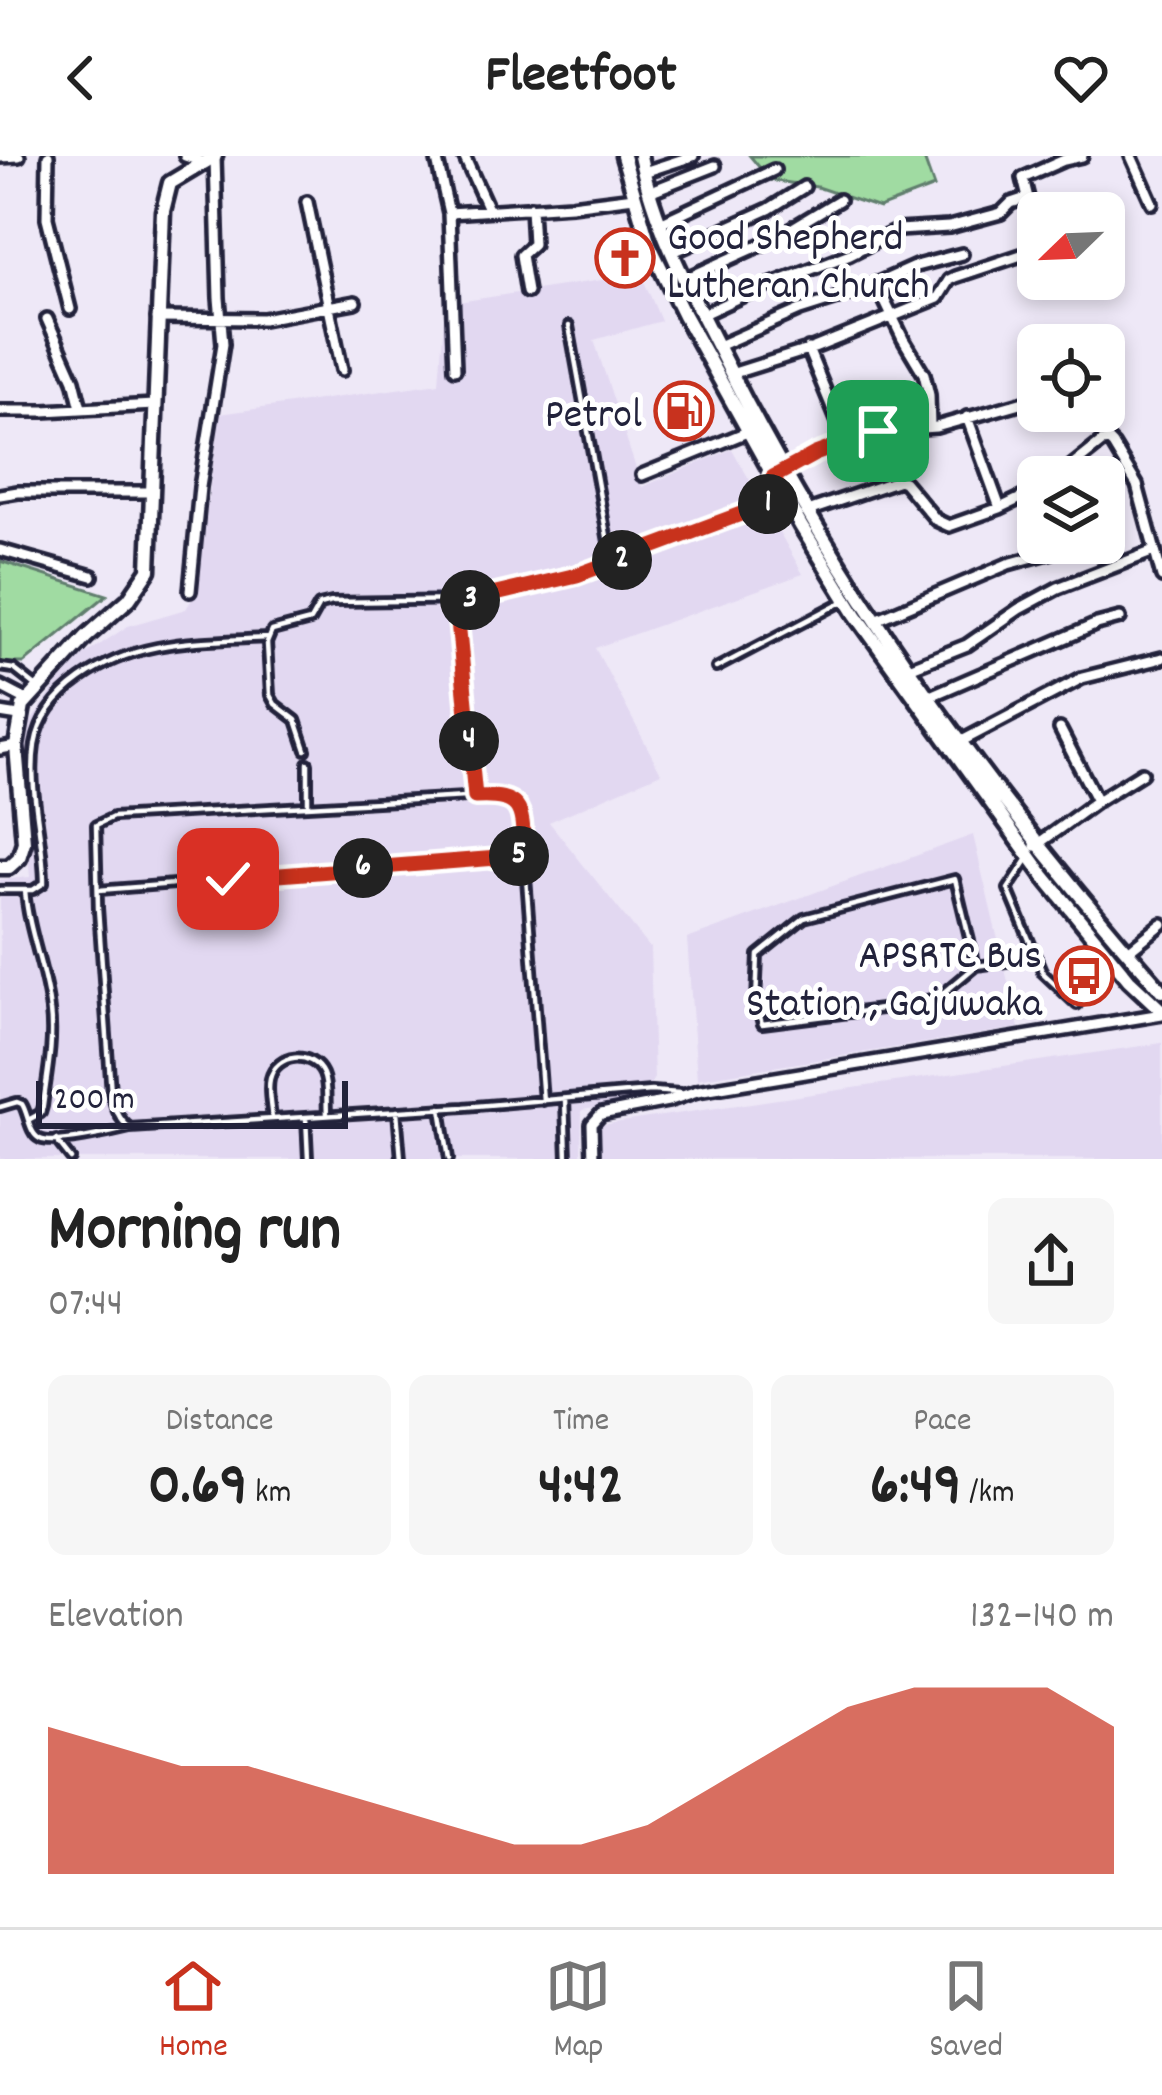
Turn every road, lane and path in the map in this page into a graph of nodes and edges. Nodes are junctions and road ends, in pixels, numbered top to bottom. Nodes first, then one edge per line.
1 (19, 156) edge
2 (48, 156) edge
3 (185, 156) edge
4 (436, 156) edge
5 (464, 156) edge
6 (623, 156) edge
7 (640, 156) edge
8 (693, 156) edge
9 (1082, 156) edge
10 (1131, 156) edge
11 (0, 157) edge
12 (212, 159) edge
13 (715, 166) dead end
14 (774, 170) dead end
15 (644, 172) junction
16 (804, 187) dead end
17 (1025, 192) edge
18 (642, 194) junction
19 (839, 200) dead end
20 (1017, 201) edge
21 (308, 202) dead end
22 (1152, 203) dead end
23 (531, 207) junction
24 (488, 209) junction
25 (449, 213) junction
26 (660, 223) junction
27 (671, 253) junction
28 (962, 254) dead end
29 (1017, 256) edge
30 (683, 280) junction
31 (876, 284) junction
32 (527, 292) dead end
33 (355, 302) dead end
34 (329, 305) junction
35 (70, 309) dead end
36 (893, 314) junction
37 (701, 315) junction
38 (157, 318) junction
39 (47, 319) dead end
40 (221, 319) junction
41 (569, 326) dead end
42 (718, 346) junction
43 (808, 350) junction
44 (704, 354) junction
45 (455, 369) dead end
46 (342, 370) dead end
47 (731, 374) junction
48 (1017, 404) edge
49 (154, 405) junction
50 (81, 408) junction
51 (0, 411) edge
52 (967, 417) junction
53 (930, 427) junction
54 (747, 433) junction
55 (847, 444) junction
56 (1084, 456) edge
57 (1119, 456) edge
58 (1125, 465) edge
59 (779, 474) junction
60 (642, 475) dead end
61 (151, 492) junction
62 (0, 495) edge
63 (784, 498) junction
64 (1017, 500) edge
65 (1000, 508) junction
66 (808, 511) junction
67 (0, 550) edge
68 (1154, 551) junction
69 (1017, 562) edge
70 (612, 564) junction
71 (92, 577) dead end
72 (1162, 578) edge
73 (190, 591) dead end
74 (456, 600) junction
75 (846, 600) junction
76 (1120, 618) dead end
77 (876, 620) junction
78 (268, 638) junction
79 (884, 643) junction
80 (1162, 658) edge
81 (0, 668) edge
82 (716, 668) dead end
83 (909, 668) junction
84 (0, 686) edge
85 (38, 688) junction
86 (928, 697) junction
87 (27, 700) junction
88 (0, 713) edge
89 (19, 716) junction
90 (1060, 729) dead end
91 (956, 744) junction
92 (16, 746) junction
93 (0, 749) edge
94 (305, 750) dead end
95 (308, 763) dead end
96 (1142, 773) dead end
97 (475, 797) junction
98 (1097, 801) junction
99 (308, 806) junction
100 (1016, 826) junction
101 (1042, 847) junction
102 (524, 856) junction
103 (1030, 858) junction
104 (0, 868) edge
105 (0, 890) edge
106 (25, 890) junction
107 (97, 890) junction
108 (1162, 924) edge
109 (1127, 952) junction
110 (1037, 958) junction
111 (976, 967) junction
112 (1162, 992) edge
113 (1077, 1005) dead end
114 (1162, 1012) edge
115 (690, 1094) junction
116 (566, 1099) junction
117 (543, 1101) junction
118 (0, 1107) edge
119 (441, 1108) junction
120 (397, 1111) junction
121 (327, 1114) junction
122 (306, 1116) junction
123 (272, 1118) junction
124 (29, 1119) junction
125 (130, 1128) junction
126 (56, 1140) junction
127 (71, 1159) edge
128 (308, 1159) edge
129 (401, 1159) edge
130 (449, 1159) edge
131 (567, 1159) edge
132 (593, 1159) edge

1 - 11 street
2 - 35 street
3 - 12 street
4 - 25 street
5 - 24 street
6 - 18 main road
7 - 15 main road
8 - 15 street
9 - 17 street
10 - 22 street
12 - 38 main road
12 - 40 street
13 - 18 street
14 - 26 street
15 - 18 main road
16 - 27 street
18 - 23 street
18 - 26 main road
18 - 44 main road
19 - 30 street
20 - 37 street
21 - 34 street
23 - 24 street
23 - 32 street
24 - 25 street
25 - 45 street
26 - 27 main road
27 - 30 main road
28 - 31 street
29 - 36 street
30 - 37 main road
31 - 36 street
31 - 42 street
33 - 34 street
34 - 40 street
34 - 46 street
36 - 43 street
36 - 53 street
37 - 42 main road
38 - 40 street
38 - 49 main road
39 - 50 street
40 - 73 street
41 - 70 lane
42 - 44 main road
42 - 47 main road
43 - 47 street
43 - 55 street
44 - 54 main road
47 - 59 main road
48 - 52 street
49 - 50 street
49 - 61 main road
50 - 51 street
52 - 53 street
52 - 65 street
53 - 55 street
54 - 59 main road
54 - 60 street
55 - 59 street
56 - 57 street
58 - 68 street
59 - 63 main road
59 - 66 main road
61 - 62 street
61 - 85 main road
63 - 70 lane
63 - 75 main road
64 - 65 street
65 - 66 street
66 - 77 main road
67 - 71 street
68 - 72 street
68 - 83 street
69 - 77 street
70 - 74 lane
74 - 78 lane
74 - 97 lane
75 - 79 main road
75 - 82 lane
76 - 86 street
77 - 79 main road
78 - 94 lane
78 - 106 lane
79 - 83 main road
79 - 91 main road
80 - 91 street
81 - 85 lane
83 - 86 main road
84 - 87 street
85 - 87 main road
86 - 91 main road
87 - 89 main road
88 - 89 street
89 - 92 main road
90 - 98 street
91 - 100 main road
92 - 93 street
92 - 104 main road
95 - 99 lane
96 - 98 street
97 - 99 lane
97 - 102 lane
98 - 101 street
99 - 107 lane
100 - 101 main road
100 - 103 main road
101 - 103 main road
101 - 109 main road
102 - 107 lane
102 - 117 lane
103 - 110 lane
103 - 114 main road
105 - 106 lane
106 - 124 lane
107 - 125 lane
108 - 109 street
109 - 112 main road
110 - 111 lane
110 - 113 lane
111 - 111 lane
114 - 115 street
115 - 116 lane
115 - 132 street
116 - 117 lane
116 - 131 lane
117 - 119 lane
118 - 124 lane
119 - 120 lane
119 - 130 lane
120 - 121 lane
120 - 129 lane
121 - 122 lane
121 - 123 lane
122 - 123 lane
122 - 128 lane
123 - 125 lane
124 - 126 lane
125 - 126 lane
126 - 127 lane

